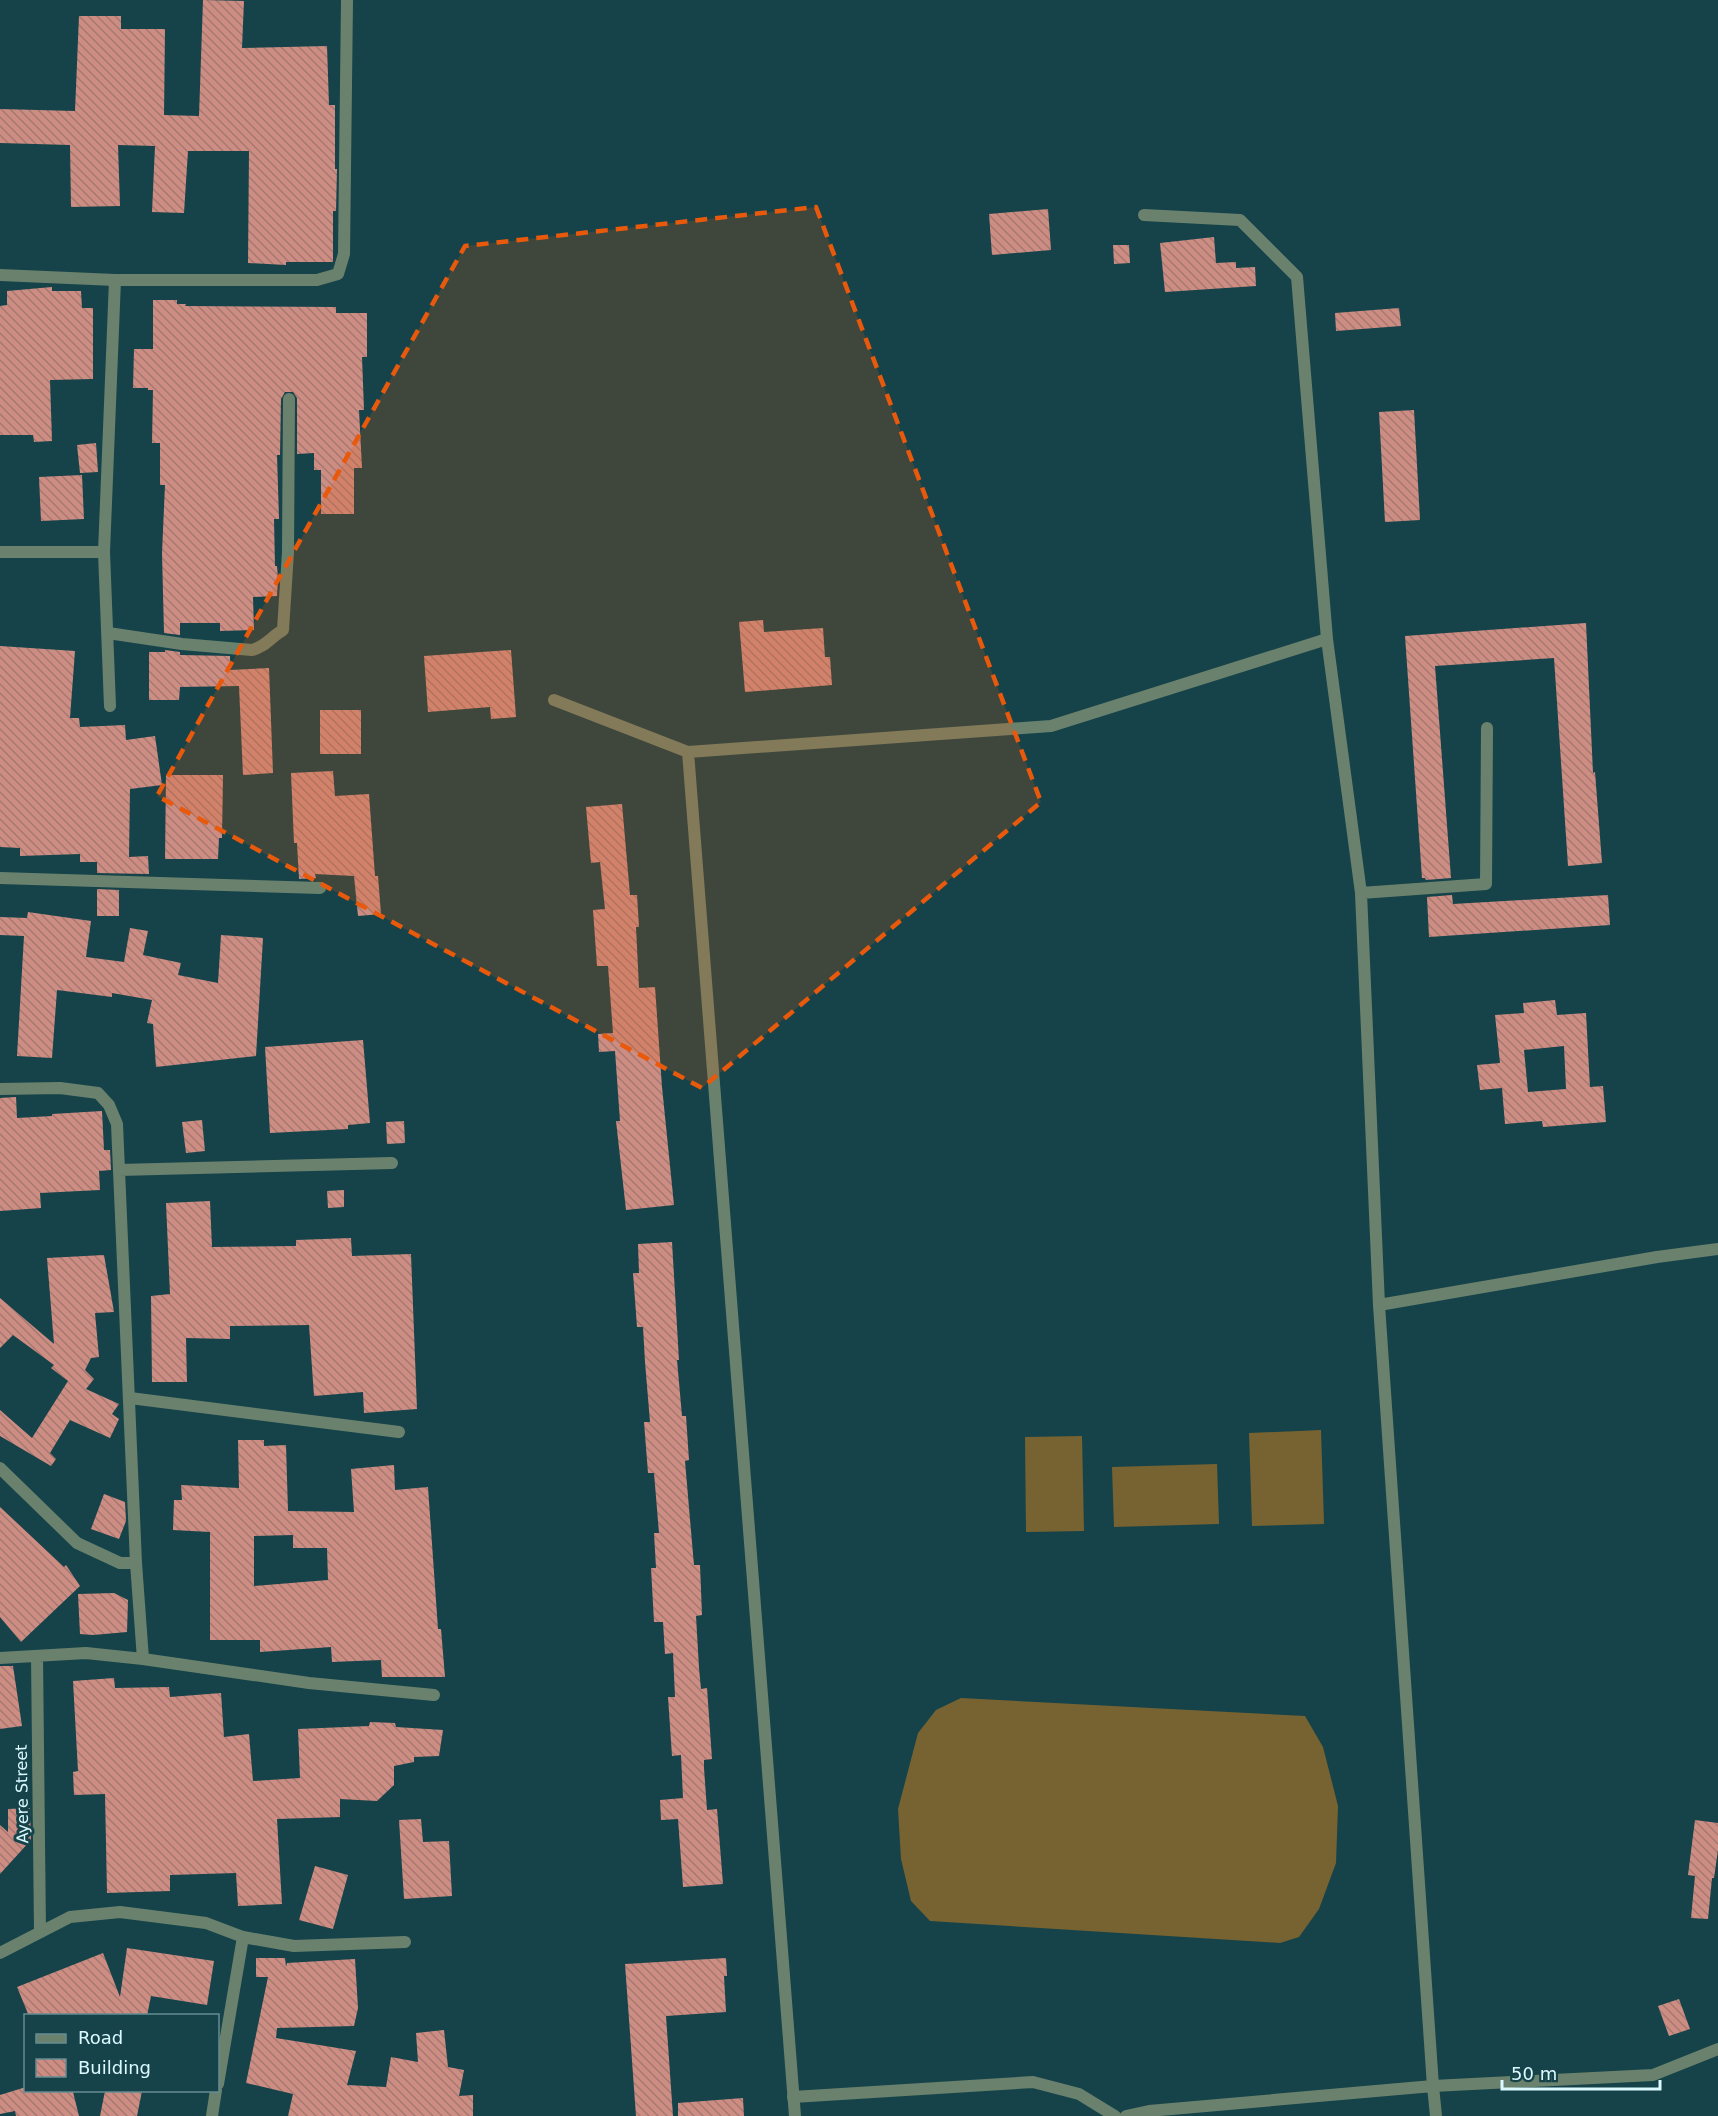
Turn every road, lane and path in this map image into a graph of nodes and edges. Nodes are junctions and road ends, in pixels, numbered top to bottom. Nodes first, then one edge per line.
1 (347, 0) edge
2 (1144, 215) dead end
3 (0, 275) edge
4 (115, 280) junction
5 (290, 399) dead end
6 (0, 552) edge
7 (104, 552) junction
8 (108, 633) junction
9 (1327, 639) junction
10 (554, 700) dead end
11 (110, 706) dead end
12 (1487, 728) dead end
13 (688, 752) junction
14 (0, 878) edge
15 (320, 888) dead end
16 (1361, 893) junction
17 (0, 1089) edge
18 (392, 1163) dead end
19 (119, 1170) junction
20 (1718, 1249) edge
21 (1380, 1305) junction
22 (130, 1398) junction
23 (399, 1432) dead end
24 (0, 1468) edge
25 (136, 1563) junction
26 (38, 1656) junction
27 (0, 1658) edge
28 (143, 1659) junction
29 (434, 1695) dead end
30 (40, 1931) junction
31 (243, 1937) junction
32 (405, 1942) dead end
33 (0, 1953) edge
34 (1718, 2049) edge
35 (219, 2078) edge
36 (1433, 2086) junction
37 (216, 2092) edge
38 (793, 2097) junction
39 (212, 2116) edge
40 (795, 2116) edge
41 (1115, 2116) edge
42 (1126, 2116) edge
43 (1436, 2116) edge

1 - 4 street
2 - 9 street
3 - 4 street
4 - 7 street
5 - 8 street
6 - 7 street
7 - 8 street
8 - 11 street
9 - 13 street
9 - 16 street
10 - 13 street
12 - 16 street
13 - 38 street
14 - 15 street
16 - 21 street
17 - 19 street
18 - 19 street
19 - 22 street
20 - 21 street
21 - 36 street
22 - 23 street
22 - 25 street
24 - 25 street
25 - 28 street
26 - 27 street
26 - 28 street
26 - 30 street, Ayere Street
28 - 29 street
30 - 31 street
30 - 33 street
31 - 32 street
31 - 35 street
34 - 36 street
36 - 42 street
36 - 43 street
37 - 39 street
38 - 40 street
38 - 41 street

